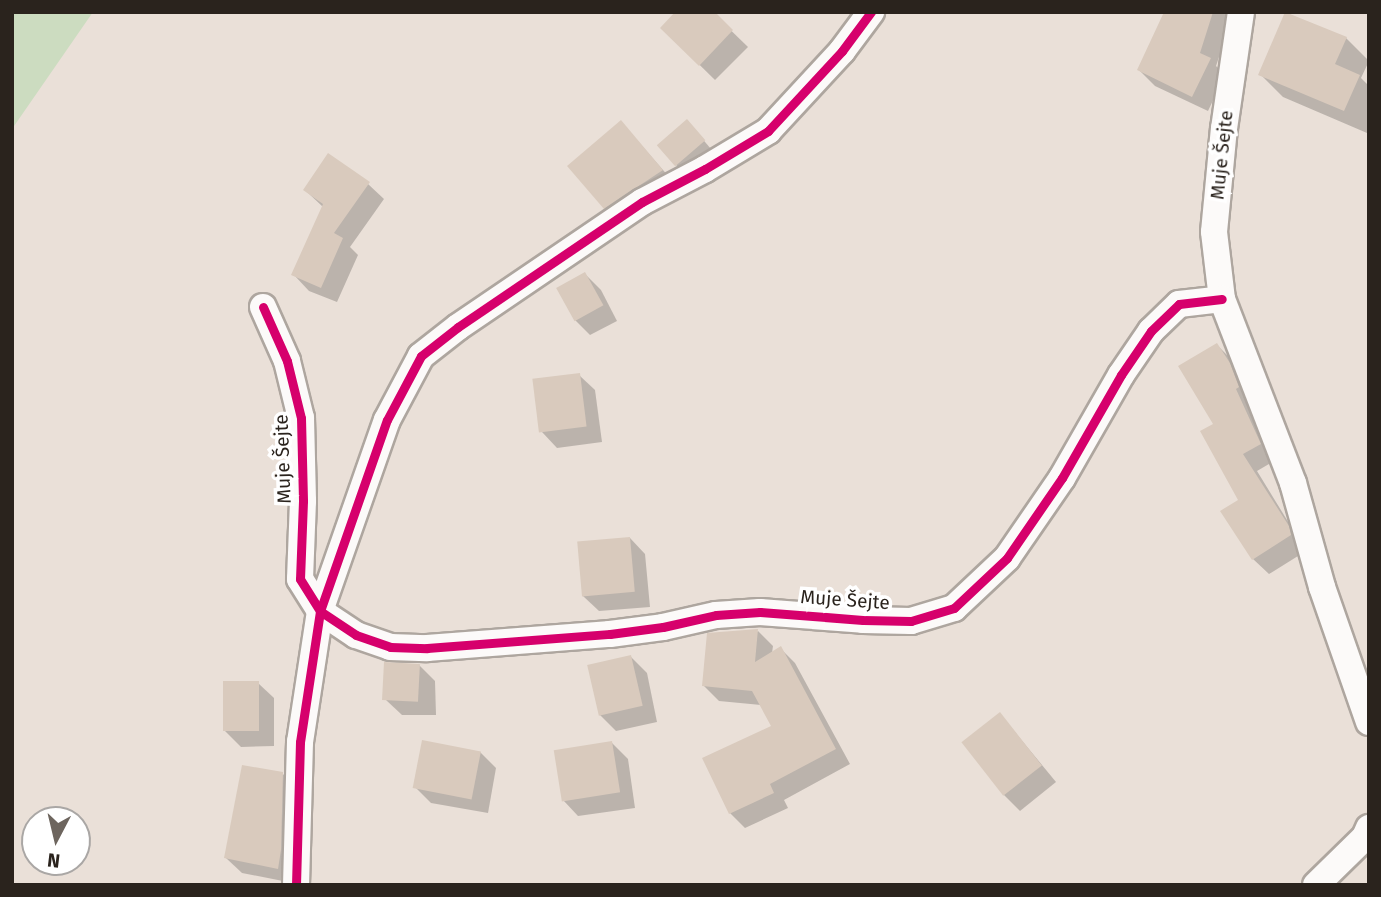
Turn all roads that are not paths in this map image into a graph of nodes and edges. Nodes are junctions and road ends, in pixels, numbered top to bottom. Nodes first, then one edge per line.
1 (871, 12) edge
2 (1241, 12) edge
3 (1222, 299) junction
4 (262, 307) dead end
5 (320, 611) junction
6 (1369, 722) edge
7 (1369, 828) edge
8 (296, 885) edge
9 (1317, 885) edge

1 - 5 street
2 - 3 street, Muje Šejte
3 - 5 street, Muje Šejte
3 - 6 street, Muje Šejte
4 - 5 street, Muje Šejte
5 - 8 street
7 - 9 street

